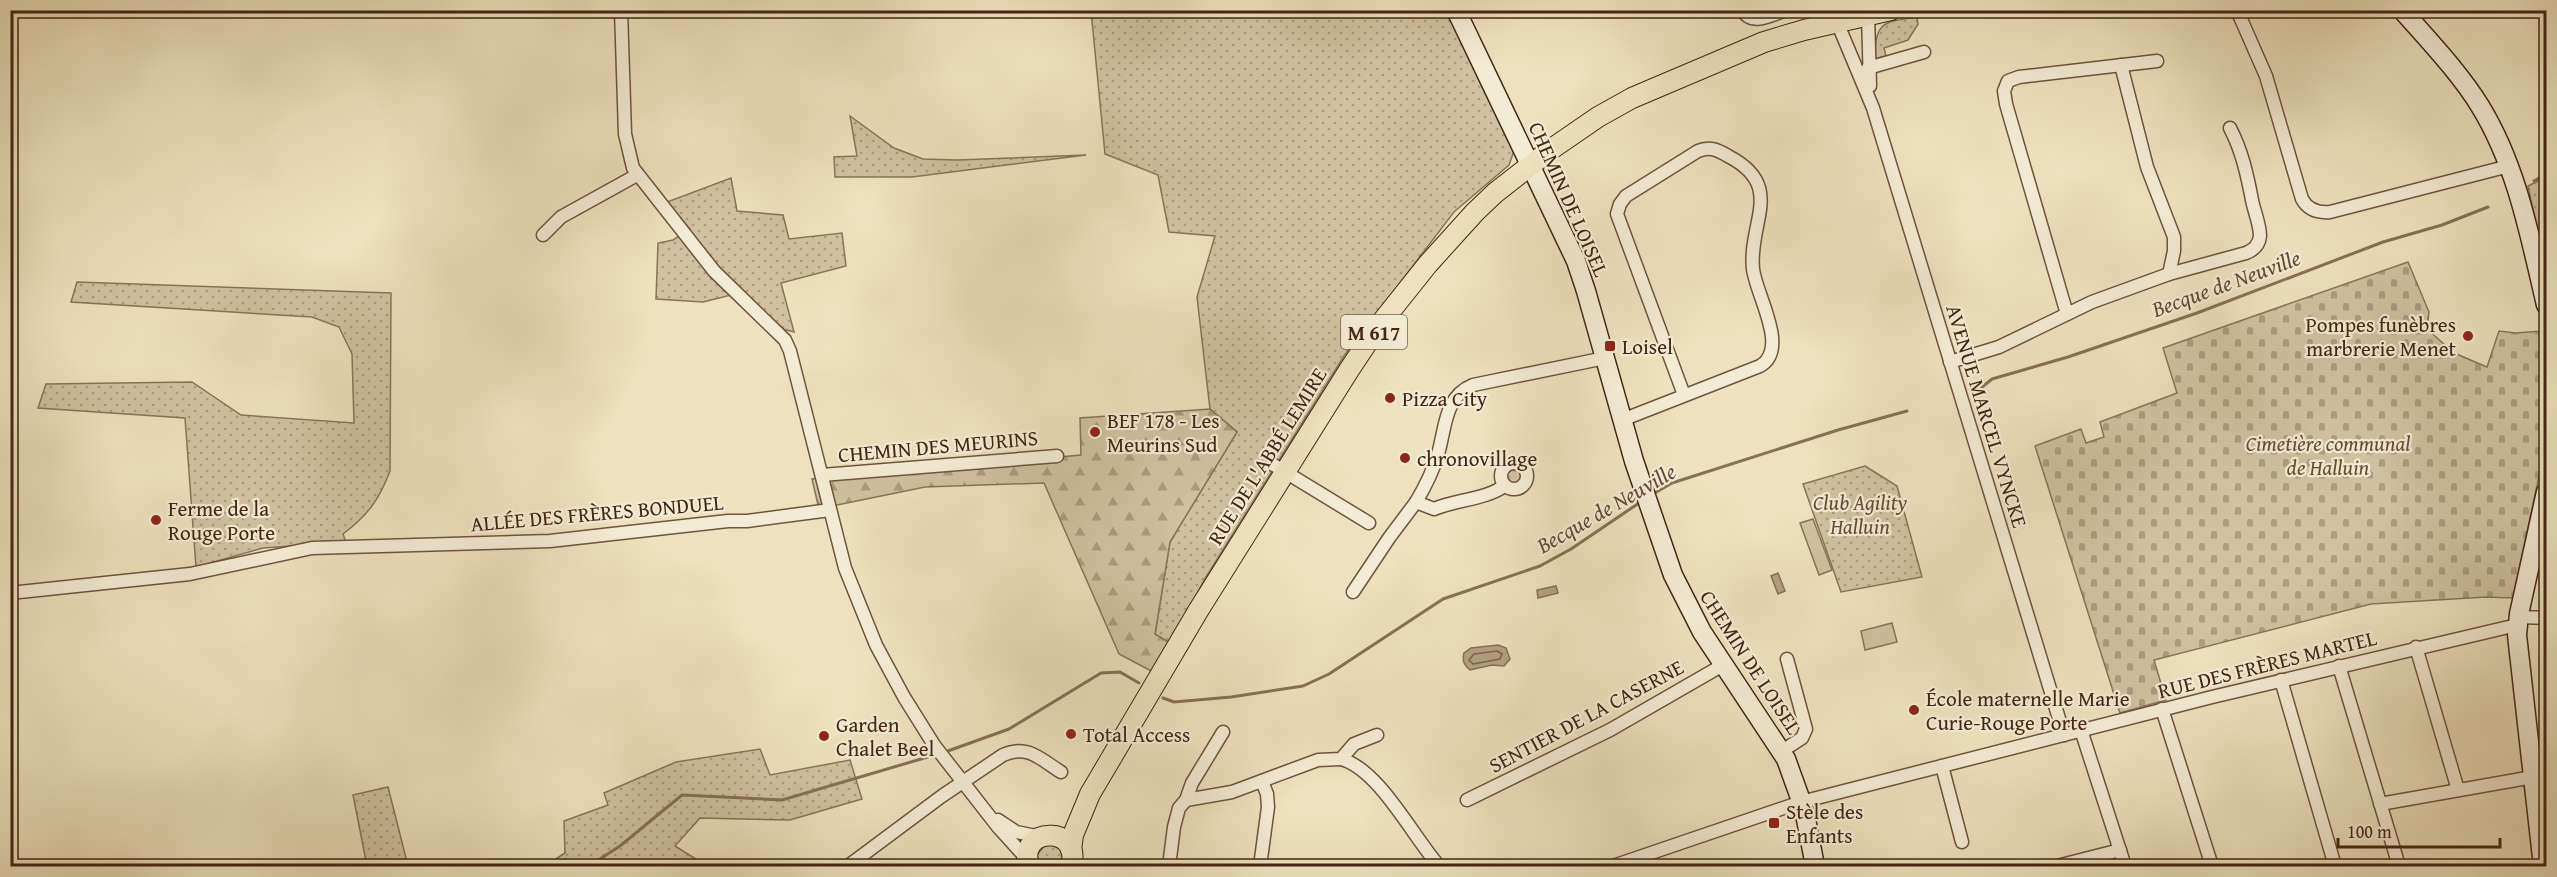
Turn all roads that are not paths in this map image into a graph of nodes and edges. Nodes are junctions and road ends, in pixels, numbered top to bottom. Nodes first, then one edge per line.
1 (621, 10) edge
2 (1456, 10) edge
3 (1742, 10) edge
4 (1786, 10) edge
5 (1891, 10) edge
6 (2237, 10) edge
7 (2402, 10) edge
8 (1868, 15) junction
9 (1843, 17) edge
10 (1924, 52) dead end
11 (2157, 61) dead end
12 (2121, 65) junction
13 (1868, 68) junction
14 (1873, 108) junction
15 (2230, 128) dead end
16 (2509, 166) junction
17 (1533, 170) junction
18 (637, 175) junction
19 (543, 235) dead end
20 (2169, 274) junction
21 (2547, 305) edge
22 (2067, 314) junction
23 (1605, 358) junction
24 (1950, 362) junction
25 (1684, 395) junction
26 (1622, 420) junction
27 (1057, 456) dead end
28 (1283, 471) junction
29 (822, 475) junction
30 (1504, 486) dead end
31 (2547, 492) edge
32 (1416, 501) junction
33 (830, 510) junction
34 (1369, 523) dead end
35 (1353, 592) dead end
36 (10, 593) edge
37 (2547, 618) edge
38 (2518, 621) junction
39 (2416, 647) junction
40 (1787, 659) dead end
41 (1723, 665) junction
42 (2339, 666) junction
43 (2282, 680) junction
44 (2162, 709) junction
45 (2081, 730) junction
46 (1223, 732) dead end
47 (1377, 735) dead end
48 (2064, 735) junction
49 (1782, 751) junction
50 (1341, 759) junction
51 (1942, 766) junction
52 (2537, 767) edge
53 (1061, 772) dead end
54 (1262, 780) junction
55 (962, 782) junction
56 (2458, 789) junction
57 (1090, 794) junction
58 (1186, 800) junction
59 (1467, 800) dead end
60 (1802, 802) junction
61 (2380, 804) junction
62 (988, 812) junction
63 (1045, 836) junction
64 (1962, 842) dead end
65 (2120, 850) junction
66 (1075, 859) edge
67 (1028, 863) edge
68 (848, 867) edge
69 (1169, 867) edge
70 (1263, 867) edge
71 (1439, 867) edge
72 (1613, 867) edge
73 (1815, 867) edge
74 (2057, 867) edge
75 (2125, 867) edge
76 (2212, 867) edge
77 (2335, 867) edge
78 (2399, 867) edge
79 (2542, 867) edge

1 - 18 street, CHEMIN DES MEURINS
2 - 17 street, CHEMIN DE LOISEL
3 - 4 street
5 - 8 main road, RUE DE L'ABBÉ LEMIRE / M 617
6 - 16 street
7 - 16 street
8 - 9 main road, RUE DE L'ABBÉ LEMIRE / M 617
8 - 13 street, AVENUE MARCEL VYNCKE
9 - 14 street, AVENUE MARCEL VYNCKE
9 - 17 main road, RUE DE L'ABBÉ LEMIRE / M 617
10 - 13 street
11 - 12 street
12 - 20 street
12 - 22 street
13 - 14 street, AVENUE MARCEL VYNCKE
14 - 24 street, AVENUE MARCEL VYNCKE
15 - 20 street
16 - 21 street
17 - 23 street, CHEMIN DE LOISEL
17 - 28 main road, RUE DE L'ABBÉ LEMIRE / M 617
18 - 19 street
18 - 29 street, CHEMIN DES MEURINS
20 - 22 street
22 - 24 street
23 - 26 street, CHEMIN DE LOISEL
23 - 32 street
24 - 48 street, AVENUE MARCEL VYNCKE
25 - 25 street
25 - 26 street
26 - 41 street, CHEMIN DE LOISEL
27 - 29 street, CHEMIN DES MEURINS
28 - 34 street
28 - 57 main road, RUE DE L'ABBÉ LEMIRE / M 617
29 - 33 street, CHEMIN DES MEURINS
30 - 32 street
31 - 38 street
32 - 35 street
33 - 36 street, ALLÉE DES FRÈRES BONDUEL
33 - 55 street, CHEMIN DES MEURINS
37 - 38 street, RUE DES FRÈRES MARTEL
38 - 39 street, RUE DES FRÈRES MARTEL
38 - 52 street
39 - 42 street, RUE DES FRÈRES MARTEL
39 - 56 street
40 - 49 street
41 - 49 street, CHEMIN DE LOISEL
41 - 59 street, SENTIER DE LA CASERNE
42 - 43 street, RUE DES FRÈRES MARTEL
42 - 61 street
43 - 44 street, RUE DES FRÈRES MARTEL
43 - 77 street
44 - 45 street, RUE DES FRÈRES MARTEL
44 - 76 street
45 - 48 street, RUE DES FRÈRES MARTEL
45 - 65 street
46 - 58 street
47 - 50 street
48 - 51 street, RUE DES FRÈRES MARTEL
49 - 60 street, CHEMIN DE LOISEL
50 - 54 street
50 - 71 street
51 - 60 street, RUE DES FRÈRES MARTEL
51 - 64 street
52 - 56 street
52 - 79 street
53 - 55 street
54 - 58 street
54 - 70 street
55 - 62 street, CHEMIN DES MEURINS
55 - 68 street
56 - 61 street
57 - 63 main road, RUE DE L'ABBÉ LEMIRE / M 617
57 - 66 main road, RUE DE L'ABBÉ LEMIRE / M 617
58 - 69 street
60 - 72 street, RUE DES FRÈRES MARTEL
60 - 73 street, CHEMIN DE LOISEL
61 - 78 street
62 - 63 street, CHEMIN DES MEURINS
62 - 67 street, CHEMIN DES MEURINS
63 - 66 main road, RUE DE L'ABBÉ LEMIRE
63 - 67 main road, RUE DE L'ABBÉ LEMIRE
65 - 74 street
65 - 75 street

